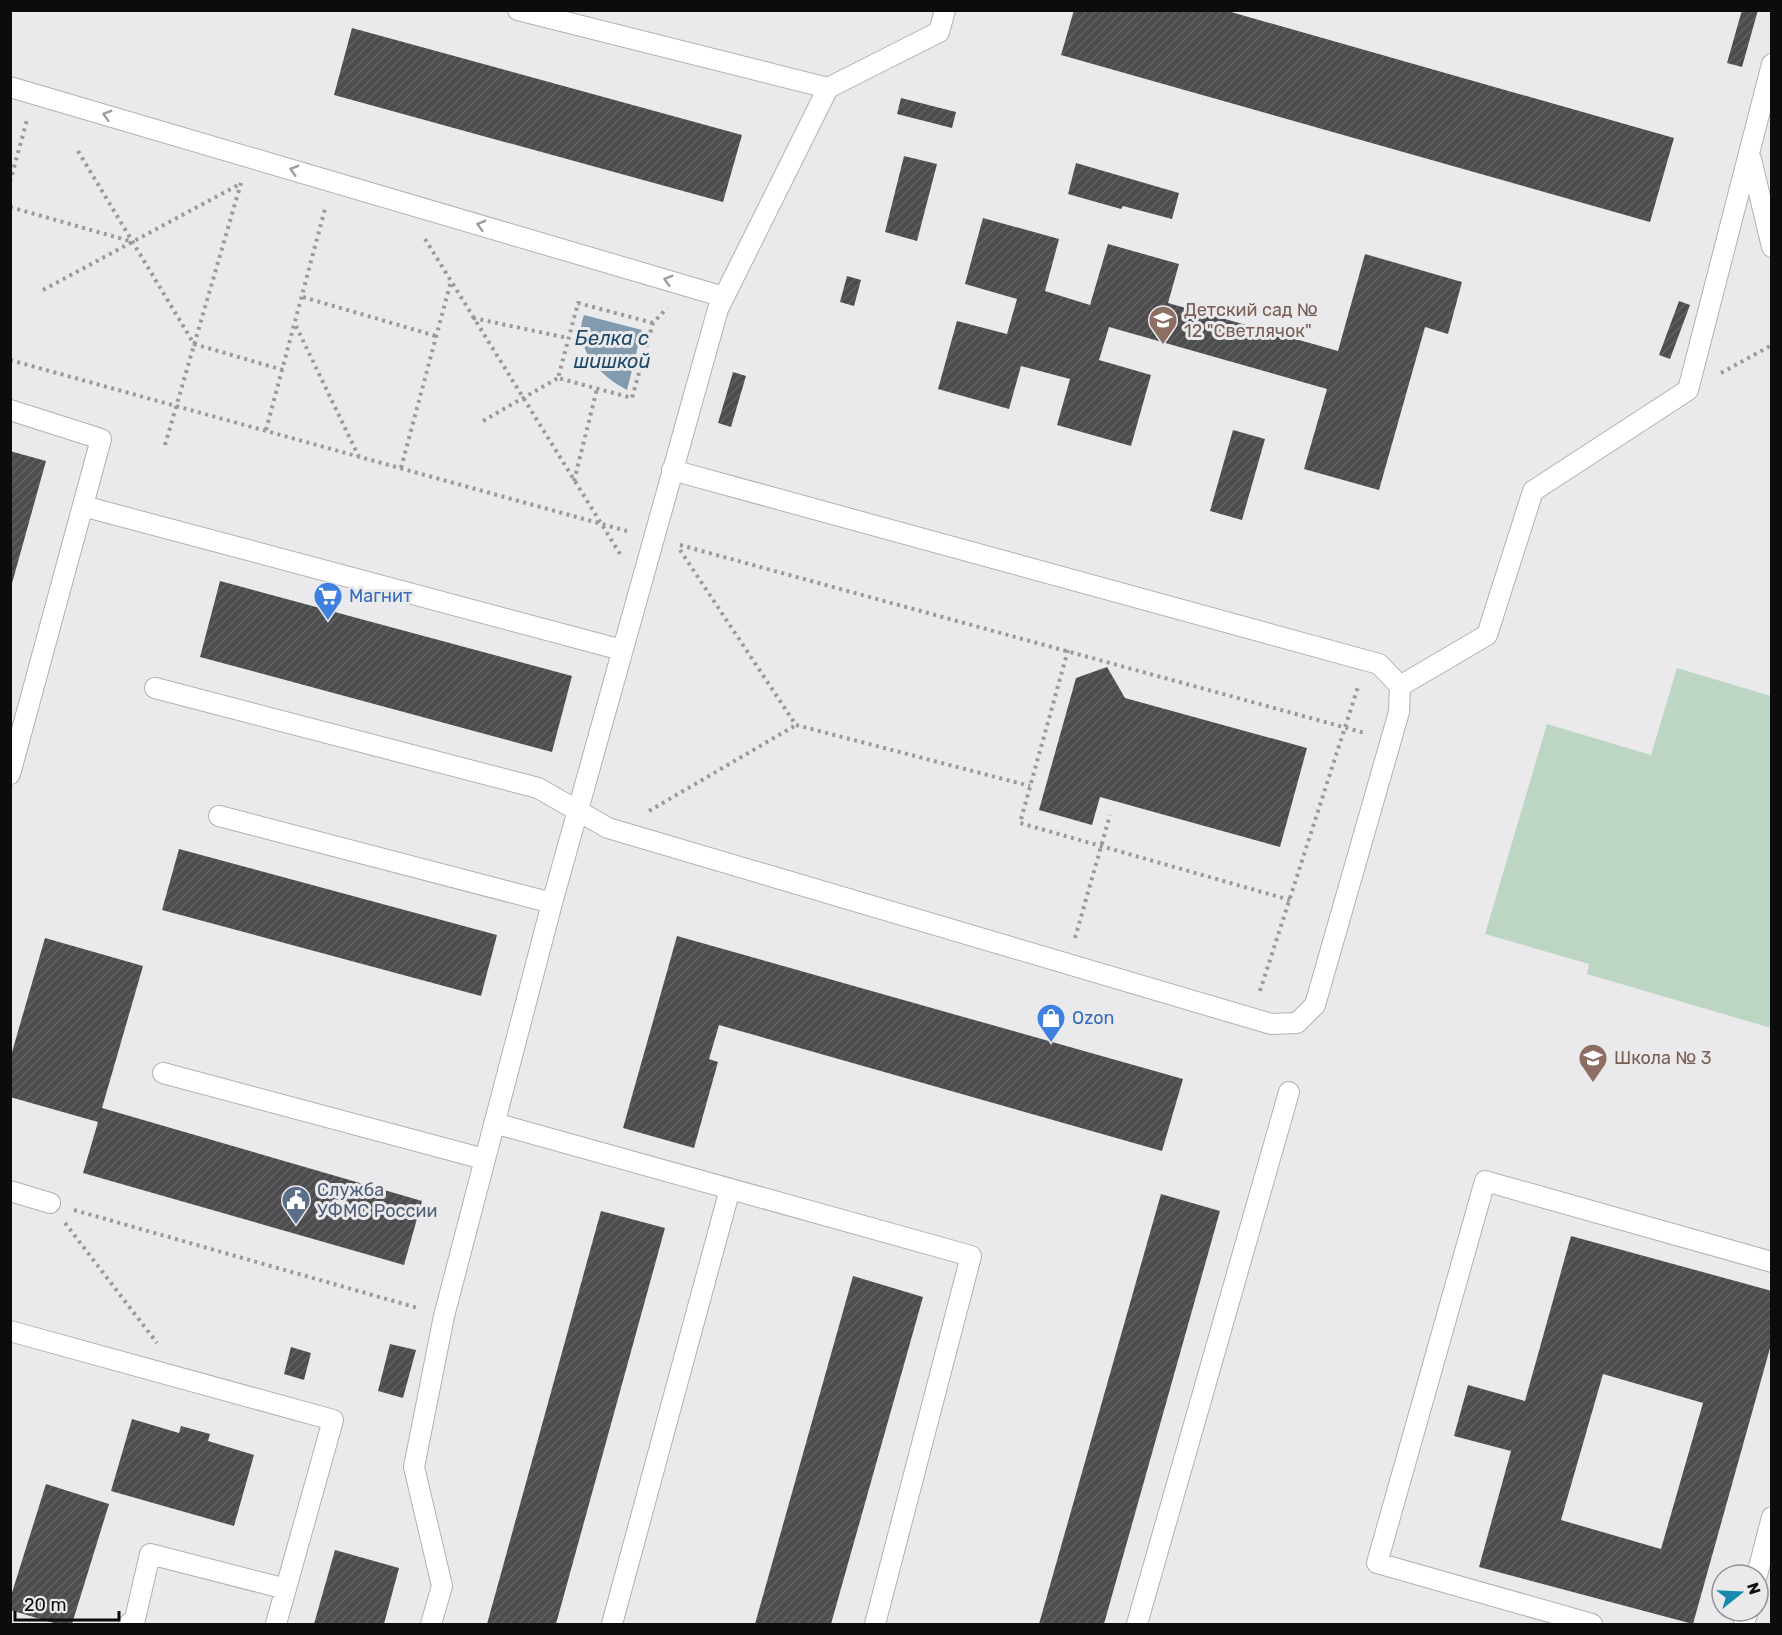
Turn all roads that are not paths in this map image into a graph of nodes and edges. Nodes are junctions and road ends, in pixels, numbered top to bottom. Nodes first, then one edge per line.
1 (518, 10) edge
2 (945, 10) edge
3 (1772, 64) edge
4 (10, 87) edge
5 (828, 88) junction
6 (1750, 157) junction
7 (1772, 247) edge
8 (724, 297) junction
9 (10, 410) edge
10 (672, 470) junction
11 (82, 506) junction
12 (622, 650) junction
13 (1400, 686) junction
14 (155, 688) dead end
15 (10, 774) edge
16 (579, 809) junction
17 (219, 816) dead end
18 (552, 903) junction
19 (163, 1073) dead end
20 (1289, 1092) dead end
21 (494, 1123) junction
22 (484, 1159) junction
23 (730, 1189) junction
24 (10, 1191) edge
25 (50, 1203) road end
26 (1772, 1262) edge
27 (10, 1331) edge
28 (1772, 1517) edge
29 (1760, 1563) edge
30 (286, 1589) junction
31 (129, 1624) edge
32 (276, 1624) edge
33 (431, 1624) edge
34 (612, 1624) edge
35 (875, 1624) edge
36 (1137, 1624) edge
37 (1593, 1624) edge

1 - 5 lane
2 - 5 lane
3 - 6 lane
8 -> 4 lane
5 - 8 lane
6 - 7 lane
6 - 13 lane
8 - 10 lane
9 - 11 lane
10 - 12 lane
10 - 13 lane
11 - 12 lane
11 - 15 lane
12 - 16 lane
13 - 16 lane
14 - 16 lane
16 - 18 lane
17 - 18 lane
18 - 21 lane
19 - 22 lane
20 - 36 lane
21 - 22 lane
21 - 23 lane
22 - 33 lane
23 - 34 lane
23 - 35 lane
24 - 25 lane
26 - 37 lane
27 - 30 lane
28 - 29 lane
30 - 31 lane
30 - 32 lane

